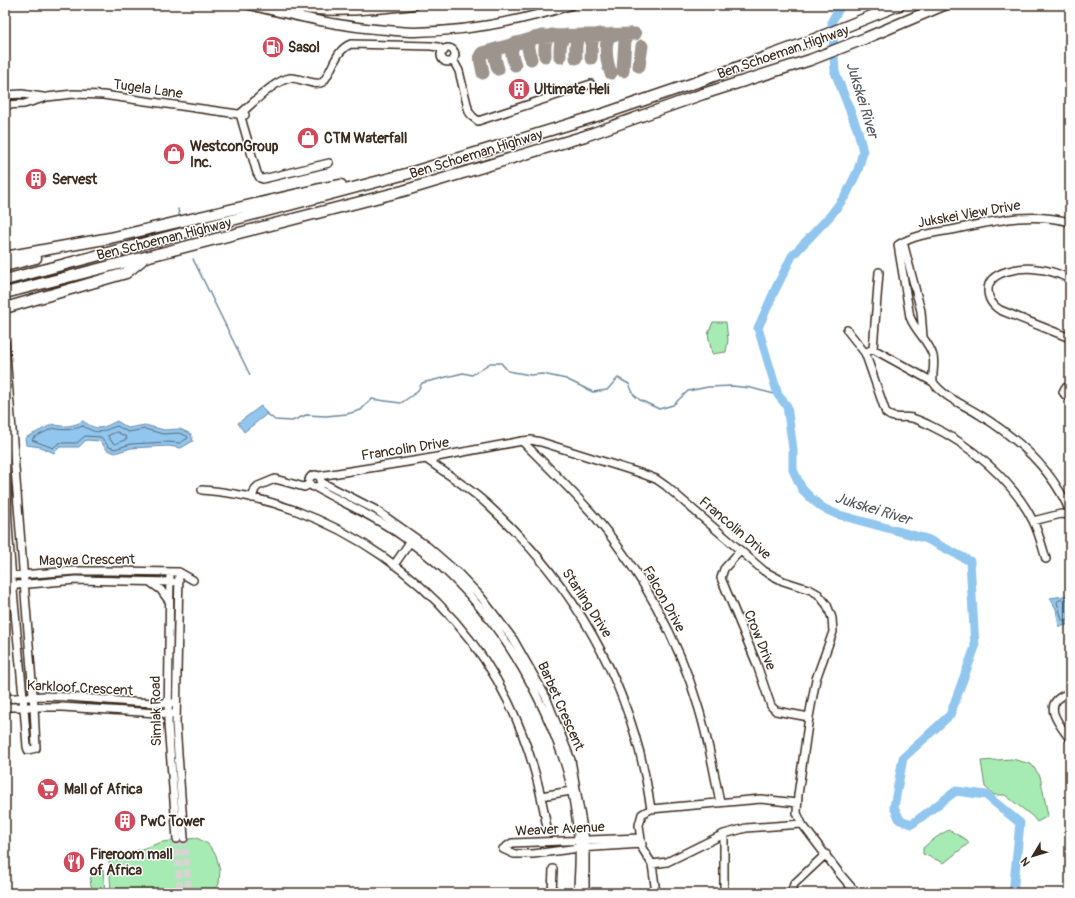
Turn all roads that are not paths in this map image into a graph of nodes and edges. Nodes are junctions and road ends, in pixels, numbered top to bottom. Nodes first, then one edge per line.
1 (250, 5) edge
2 (283, 5) edge
3 (414, 5) edge
4 (571, 5) edge
5 (899, 5) edge
6 (944, 5) edge
7 (351, 11) junction
8 (352, 26) junction
9 (591, 84) dead end
10 (5, 92) edge
11 (9, 95) edge
12 (47, 97) junction
13 (5, 106) edge
14 (243, 115) junction
15 (329, 163) dead end
16 (406, 174) junction
17 (1070, 222) edge
18 (110, 238) junction
19 (900, 244) junction
20 (5, 257) edge
21 (144, 259) junction
22 (5, 266) edge
23 (879, 272) dead end
24 (1070, 279) edge
25 (5, 280) edge
26 (5, 293) edge
27 (918, 298) junction
28 (907, 300) junction
29 (5, 308) edge
30 (848, 330) dead end
31 (923, 337) junction
32 (1070, 338) edge
33 (5, 342) edge
34 (873, 349) junction
35 (864, 353) junction
36 (933, 382) junction
37 (1070, 387) edge
38 (1070, 396) edge
39 (5, 420) edge
40 (522, 441) junction
41 (426, 459) junction
42 (316, 482) junction
43 (202, 490) dead end
44 (252, 498) junction
45 (1070, 513) edge
46 (1033, 521) junction
47 (410, 542) junction
48 (425, 549) junction
49 (740, 551) junction
50 (1046, 559) dead end
51 (394, 565) junction
52 (170, 572) junction
53 (179, 572) junction
54 (24, 575) junction
55 (8, 576) edge
56 (148, 581) junction
57 (169, 582) junction
58 (180, 582) junction
59 (24, 585) junction
60 (5, 586) edge
61 (13, 586) junction
62 (478, 599) junction
63 (169, 602) junction
64 (514, 639) junction
65 (506, 642) junction
66 (1070, 693) edge
67 (33, 697) junction
68 (23, 698) junction
69 (5, 699) edge
70 (542, 699) junction
71 (177, 703) junction
72 (168, 704) junction
73 (5, 707) edge
74 (24, 707) junction
75 (34, 707) junction
76 (168, 714) junction
77 (177, 714) junction
78 (809, 717) junction
79 (1070, 739) edge
80 (567, 760) junction
81 (571, 791) junction
82 (541, 796) junction
83 (798, 803) junction
84 (720, 804) junction
85 (652, 809) junction
86 (802, 824) junction
87 (547, 828) dead end
88 (724, 834) junction
89 (581, 840) junction
90 (641, 841) junction
91 (582, 848) junction
92 (826, 854) junction
93 (652, 864) junction
94 (553, 869) dead end
95 (552, 893) edge
96 (578, 893) edge
97 (585, 893) edge
98 (656, 893) edge
99 (724, 893) edge
100 (791, 893) edge
101 (859, 893) edge

1 - 8 main road
2 - 7 main road
3 - 7 main road
4 - 8 main road
5 - 16 highway, Ben Schoeman Highway
6 - 21 highway, Ben Schoeman Highway
7 - 8 main road
9 - 14 street
10 - 11 street
11 - 12 street, Tugela Lane
12 - 13 street, Tugela Lane
12 - 14 street, Tugela Lane
14 - 15 street
16 - 18 highway
16 - 25 highway, Ben Schoeman Highway
17 - 19 street, Jukskei View Drive
18 - 20 highway
18 - 22 highway
19 - 27 street
19 - 28 street
21 - 26 highway, Ben Schoeman Highway
21 - 29 highway
23 - 34 street
24 - 32 street
27 - 28 street
27 - 31 street
28 - 31 street
30 - 35 street
31 - 36 street
33 - 54 street
34 - 35 street
34 - 36 street
35 - 46 street
36 - 45 street
37 - 38 street
39 - 55 street
40 - 41 street, Francolin Drive
40 - 49 street, Francolin Drive
40 - 84 street, Falcon Drive
41 - 42 street, Francolin Drive
41 - 85 street, Starling Drive
42 - 44 street
42 - 47 street, Barbet Crescent
42 - 48 street, Barbet Crescent
43 - 44 street
44 - 51 street
45 - 46 street
46 - 50 street
47 - 48 street, Barbet Crescent
47 - 51 street
48 - 62 street, Barbet Crescent
49 - 78 street, Crow Drive
49 - 78 street, Francolin Drive
51 - 82 street
52 - 53 street, Magwa Crescent
52 - 54 street, Magwa Crescent
52 - 57 street, Simlak Road
53 - 58 street, Simlak Road
53 - 58 street
54 - 55 street, Magwa Crescent
54 - 59 street
55 - 61 street
56 - 57 street, Magwa Crescent
56 - 59 street, Magwa Crescent
56 - 63 street
57 - 58 street, Magwa Crescent
57 - 63 street, Simlak Road
58 - 71 street, Simlak Road
59 - 61 street, Magwa Crescent
59 - 67 street
60 - 61 street, Magwa Crescent
61 - 68 street
62 - 64 street, Barbet Crescent
62 - 65 street, Barbet Crescent
63 - 72 street, Simlak Road
64 - 65 street
64 - 70 street, Barbet Crescent
65 - 70 street, Barbet Crescent
66 - 79 street
67 - 68 street, Karkloof Crescent
67 - 72 street, Karkloof Crescent
67 - 75 street
68 - 69 street, Karkloof Crescent
68 - 74 street
70 - 80 street, Barbet Crescent
71 - 72 street, Karkloof Crescent
71 - 77 street, Simlak Road
72 - 76 street, Simlak Road
73 - 74 street, Karkloof Crescent
74 - 75 street, Karkloof Crescent
74 - 75 street
75 - 76 street, Karkloof Crescent
76 - 77 street, Karkloof Crescent
76 - 77 street, Simlak Road
78 - 83 street, Francolin Drive
80 - 81 street, Barbet Crescent
80 - 89 street, Barbet Crescent
81 - 82 street
81 - 89 street, Barbet Crescent
82 - 87 street
83 - 84 street
83 - 86 street, Francolin Drive
84 - 85 street
85 - 90 street
86 - 88 street
86 - 92 street, Francolin Drive
88 - 93 street
88 - 99 street
89 - 90 street, Weaver Avenue
89 - 91 street, Barbet Crescent
89 - 91 street, Weaver Avenue
90 - 91 street, Weaver Avenue
90 - 93 street
91 - 96 street, Barbet Crescent
91 - 97 street, Barbet Crescent
92 - 100 street
92 - 101 street, Francolin Drive
93 - 98 street
94 - 95 street

